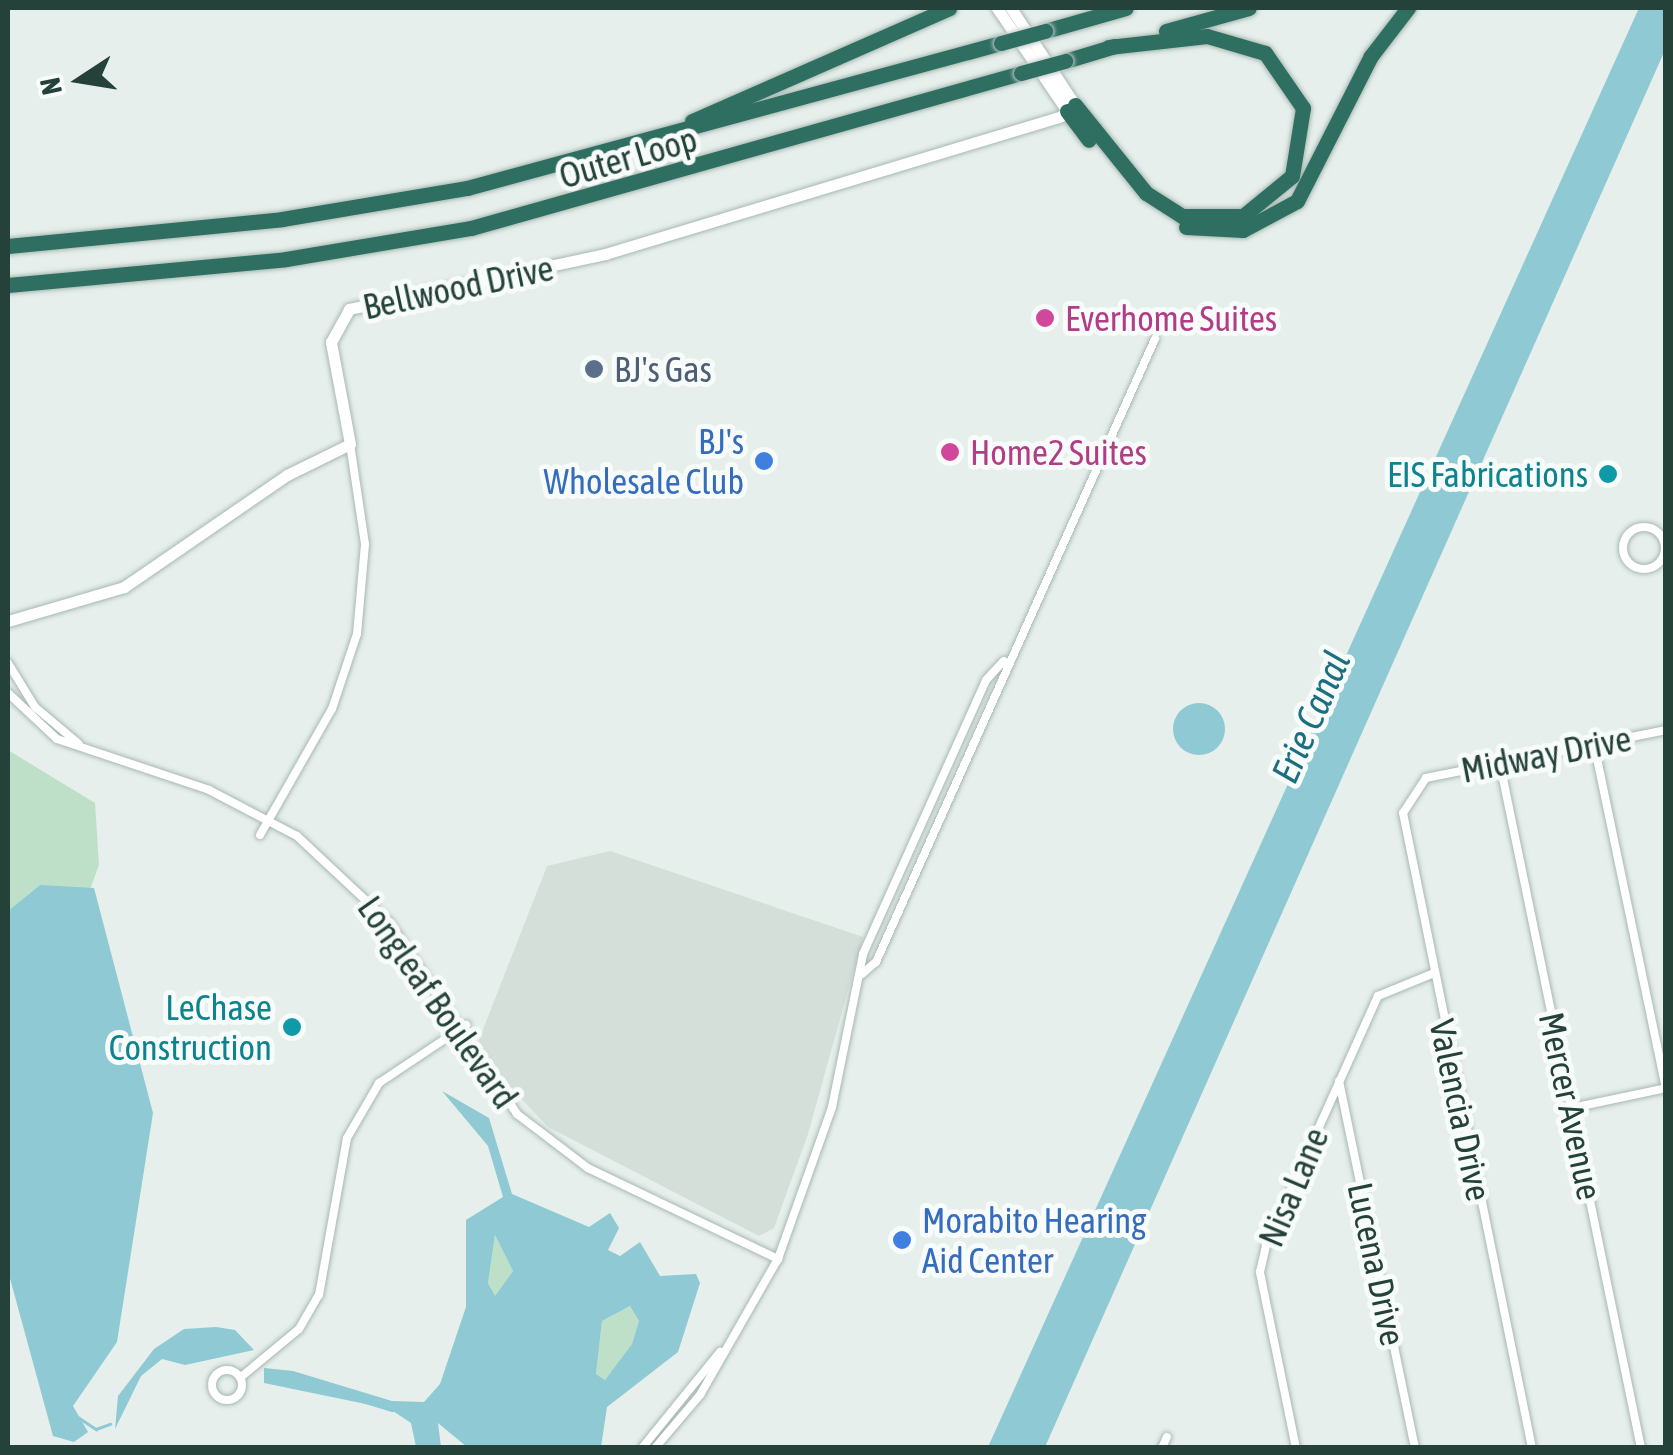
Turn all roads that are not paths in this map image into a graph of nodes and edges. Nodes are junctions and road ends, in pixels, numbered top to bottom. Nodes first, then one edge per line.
1 (946, 8) edge
2 (998, 8) edge
3 (1011, 8) edge
4 (1126, 8) edge
5 (1249, 8) edge
6 (1408, 8) edge
7 (1109, 48) junction
8 (1071, 108) junction
9 (618, 150) junction
10 (8, 246) edge
11 (8, 285) edge
12 (1155, 339) dead end
13 (350, 444) junction
14 (1665, 549) edge
15 (8, 621) edge
16 (1004, 661) junction
17 (8, 663) edge
18 (8, 693) edge
19 (1666, 730) edge
20 (1594, 744) junction
21 (96, 753) junction
22 (1500, 764) junction
23 (1426, 778) joint
24 (269, 818) junction
25 (260, 835) dead end
26 (862, 974) junction
27 (1432, 974) junction
28 (466, 1025) dead end
29 (455, 1032) junction
30 (1339, 1081) junction
31 (1665, 1089) edge
32 (1572, 1108) junction
33 (778, 1259) junction
34 (736, 1334) junction
35 (241, 1377) junction
36 (1167, 1437) dead end
37 (642, 1448) edge
38 (656, 1448) edge
39 (1162, 1448) edge
40 (1296, 1448) edge
41 (1415, 1448) edge
42 (1532, 1448) edge
43 (1641, 1448) edge

1 - 9 highway
2 - 8 street
3 - 8 street
4 - 9 highway, Outer Loop, bridge
5 - 7 highway, Outer Loop
6 - 8 highway
7 - 8 highway
7 - 11 highway, Outer Loop, bridge
8 - 13 street, Bellwood Drive
9 - 10 highway, Outer Loop
12 - 16 street
13 - 15 street
13 - 24 street
14 - 14 street
16 - 26 street
16 - 26 street
17 - 21 street, Longleaf Boulevard
18 - 21 street, Longleaf Boulevard
19 - 20 street, Midway Drive
20 - 22 street, Midway Drive
20 - 31 street
21 - 24 street, Longleaf Boulevard
22 - 23 street, Midway Drive
22 - 32 street, Mercer Avenue
23 - 27 street, Valencia Drive
24 - 25 street
24 - 29 street, Longleaf Boulevard
26 - 33 street
27 - 30 street, Nisa Lane
27 - 42 street, Valencia Drive
28 - 29 street
29 - 33 street, Longleaf Boulevard
29 - 35 street
30 - 40 street, Nisa Lane
30 - 41 street, Lucena Drive
31 - 32 street
32 - 43 street, Mercer Avenue
33 - 34 street
34 - 37 street
34 - 38 street
35 - 35 street
36 - 39 street

